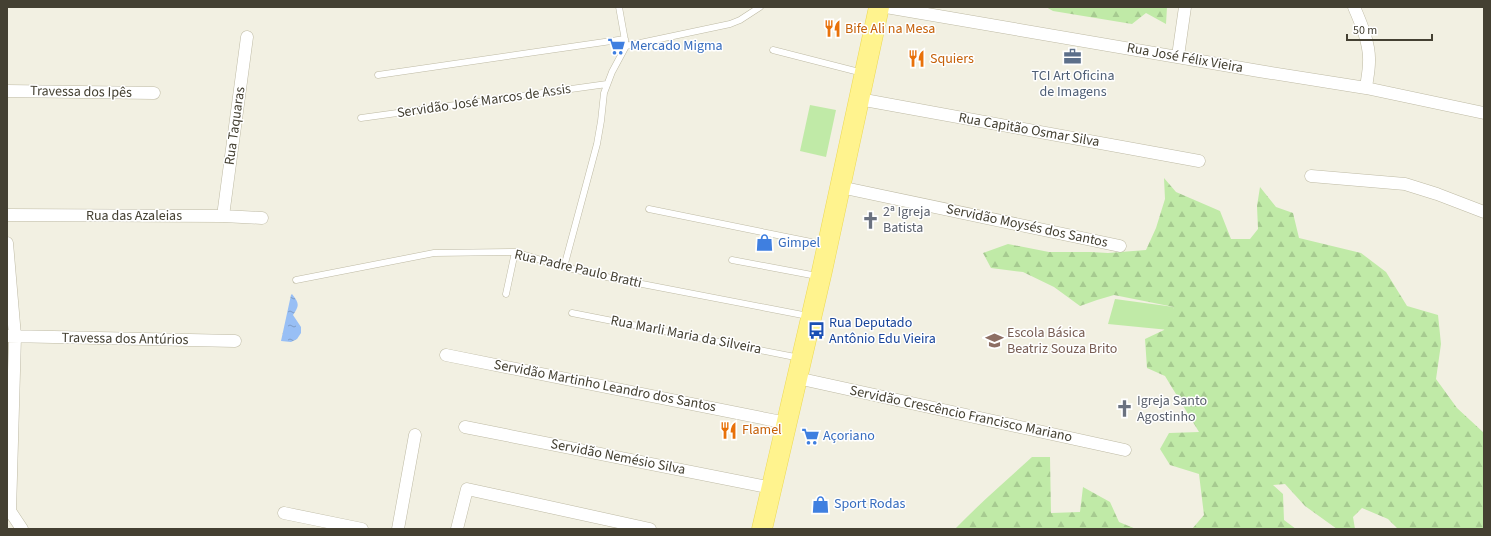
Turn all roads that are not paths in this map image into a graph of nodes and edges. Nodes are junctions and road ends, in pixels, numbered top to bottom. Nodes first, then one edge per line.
1 (619, 7) edge
2 (760, 7) edge
3 (879, 7) edge
4 (886, 7) edge
5 (1185, 7) edge
6 (1354, 7) edge
7 (247, 37) dead end
8 (625, 39) junction
9 (626, 46) junction
10 (773, 50) dead end
11 (1178, 56) junction
12 (865, 74) junction
13 (378, 75) dead end
14 (607, 84) junction
15 (1366, 88) junction
16 (7, 91) edge
17 (154, 93) dead end
18 (859, 99) junction
19 (1484, 113) edge
20 (361, 118) dead end
21 (1199, 161) dead end
22 (1311, 176) dead end
23 (840, 187) junction
24 (649, 209) dead end
25 (1484, 212) edge
26 (7, 215) edge
27 (223, 216) junction
28 (262, 218) dead end
29 (7, 243) edge
30 (828, 245) junction
31 (1120, 246) dead end
32 (515, 252) junction
33 (732, 260) dead end
34 (564, 267) junction
35 (821, 276) junction
36 (296, 280) dead end
37 (506, 294) dead end
38 (572, 313) dead end
39 (811, 317) junction
40 (11, 336) edge
41 (235, 341) dead end
42 (446, 355) dead end
43 (801, 358) junction
44 (796, 378) junction
45 (786, 423) junction
46 (465, 427) dead end
47 (415, 435) dead end
48 (1125, 450) dead end
49 (772, 488) junction
50 (284, 513) dead end
51 (22, 529) edge
52 (362, 529) edge
53 (398, 529) edge
54 (458, 529) edge
55 (650, 529) edge
56 (762, 529) edge

1 - 8 lane
2 - 9 lane
3 - 12 main road
4 - 11 street, Rua José Félix Vieira
5 - 11 street
6 - 15 street
7 - 27 street, Rua Taquaras
8 - 9 lane
8 - 13 lane
9 - 14 lane
10 - 12 lane
11 - 15 street, Rua José Félix Vieira
12 - 18 main road
14 - 20 lane, Servidão José Marcos de Assis
14 - 34 lane
15 - 19 street, Rua José Félix Vieira
16 - 17 street, Travessa dos Ipês
18 - 21 street, Rua Capitão Osmar Silva
18 - 23 main road
22 - 25 street
23 - 30 main road
23 - 31 street, Servidão Moysés dos Santos
24 - 30 lane
26 - 27 street, Rua das Azaleias
27 - 28 street, Rua das Azaleias
29 - 40 street
30 - 35 main road
32 - 34 lane, Rua Padre Paulo Bratti
32 - 36 lane, Rua Padre Paulo Bratti
32 - 37 lane
33 - 35 lane
34 - 39 lane, Rua Padre Paulo Bratti
35 - 39 main road
38 - 43 lane, Rua Marli Maria da Silveira
39 - 43 main road
40 - 41 street, Travessa dos Antúrios
40 - 51 street
42 - 45 street, Servidão Martinho Leandro dos Santos
43 - 44 main road
44 - 45 main road
44 - 48 street, Servidão Crescêncio Francisco Mariano
45 - 49 main road
46 - 49 street, Servidão Nemésio Silva
47 - 53 street
49 - 56 main road
50 - 52 street
54 - 55 street

